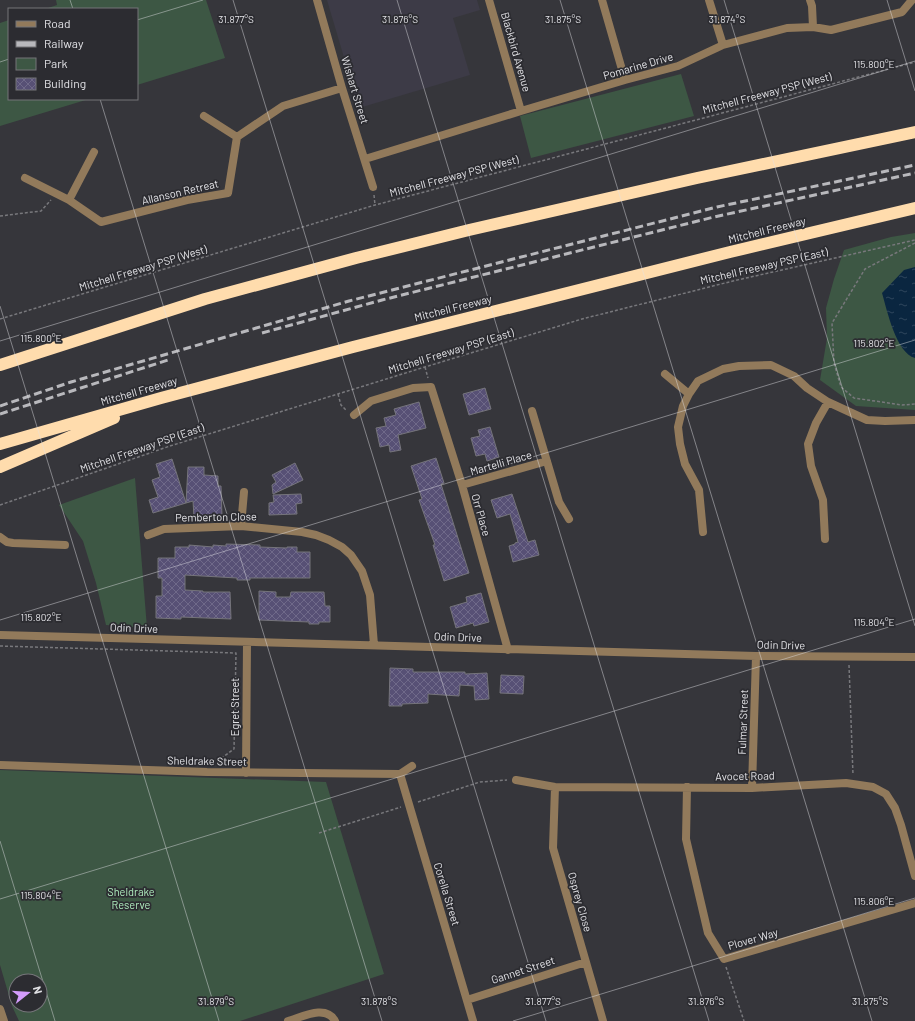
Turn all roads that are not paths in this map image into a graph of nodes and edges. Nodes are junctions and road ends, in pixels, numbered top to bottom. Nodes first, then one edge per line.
1 (317, 0) edge
2 (489, 0) edge
3 (602, 0) edge
4 (709, 0) edge
5 (810, 0) edge
6 (912, 0) edge
7 (812, 27) junction
8 (723, 45) junction
9 (626, 80) junction
10 (342, 88) junction
11 (521, 111) junction
12 (204, 116) dead end
13 (915, 132) edge
14 (237, 137) junction
15 (94, 152) dead end
16 (366, 159) junction
17 (25, 178) dead end
18 (373, 187) dead end
19 (69, 200) junction
20 (915, 208) edge
21 (45, 350) junction
22 (0, 356) edge
23 (0, 366) edge
24 (665, 374) dead end
25 (689, 394) junction
26 (161, 398) junction
27 (828, 402) junction
28 (532, 411) dead end
29 (355, 415) road end
30 (915, 420) edge
31 (0, 444) edge
32 (546, 461) junction
33 (0, 467) edge
34 (462, 485) junction
35 (244, 492) dead end
36 (569, 519) dead end
37 (241, 526) junction
38 (703, 532) dead end
39 (148, 535) dead end
40 (0, 537) edge
41 (825, 539) dead end
42 (65, 545) dead end
43 (0, 635) edge
44 (247, 642) junction
45 (374, 646) junction
46 (508, 650) junction
47 (756, 656) junction
48 (915, 657) edge
49 (0, 765) edge
50 (412, 766) dead end
51 (246, 773) junction
52 (400, 774) junction
53 (516, 780) road end
54 (555, 787) junction
55 (687, 788) junction
56 (752, 788) junction
57 (915, 876) edge
58 (915, 904) edge
59 (586, 962) junction
60 (467, 1000) junction
61 (0, 1009) edge
62 (4, 1021) edge
63 (288, 1021) edge
64 (335, 1021) edge
65 (473, 1021) edge
66 (602, 1021) edge

1 - 10 street, Wishart Street
2 - 11 street, Blackbird Avenue
3 - 9 street
4 - 8 street
5 - 7 street
6 - 7 street, Pomarine Drive
7 - 8 street, Pomarine Drive
8 - 9 street, Pomarine Drive
9 - 11 street, Pomarine Drive
10 - 14 street
10 - 16 street, Wishart Street
11 - 16 street, Pomarine Drive
12 - 14 street
13 - 21 highway
14 - 19 street, Allanson Retreat
15 - 19 street
16 - 18 street, Wishart Street
17 - 19 street, Allanson Retreat
20 - 26 highway, Mitchell Freeway
21 - 22 highway
21 - 23 highway
24 - 25 street
25 - 27 street
25 - 38 street
26 - 31 highway, Mitchell Freeway
26 - 33 highway
27 - 30 street
27 - 41 street
28 - 32 street, Martelli Place
29 - 34 street, Orr Place
32 - 34 street, Martelli Place
32 - 36 street, Martelli Place
34 - 46 street, Orr Place
35 - 37 street
37 - 39 street, Pemberton Close
37 - 45 street, Pemberton Close
40 - 42 street
43 - 44 street, Odin Drive
44 - 45 street, Odin Drive
44 - 51 street, Egret Street
45 - 46 street, Odin Drive
46 - 47 street, Odin Drive
47 - 48 street, Odin Drive
47 - 56 street, Fulmar Street
49 - 51 street, Sheldrake Street
50 - 52 street
51 - 52 street, Sheldrake Street
52 - 60 street, Corella Street
53 - 54 street, Avocet Road
54 - 55 street, Avocet Road
54 - 59 street, Osprey Close
55 - 56 street, Avocet Road
55 - 58 street, Plover Way
56 - 57 street, Avocet Road
59 - 60 street, Gannet Street
59 - 66 street, Osprey Close
60 - 65 street, Corella Street
61 - 62 street
63 - 64 street

